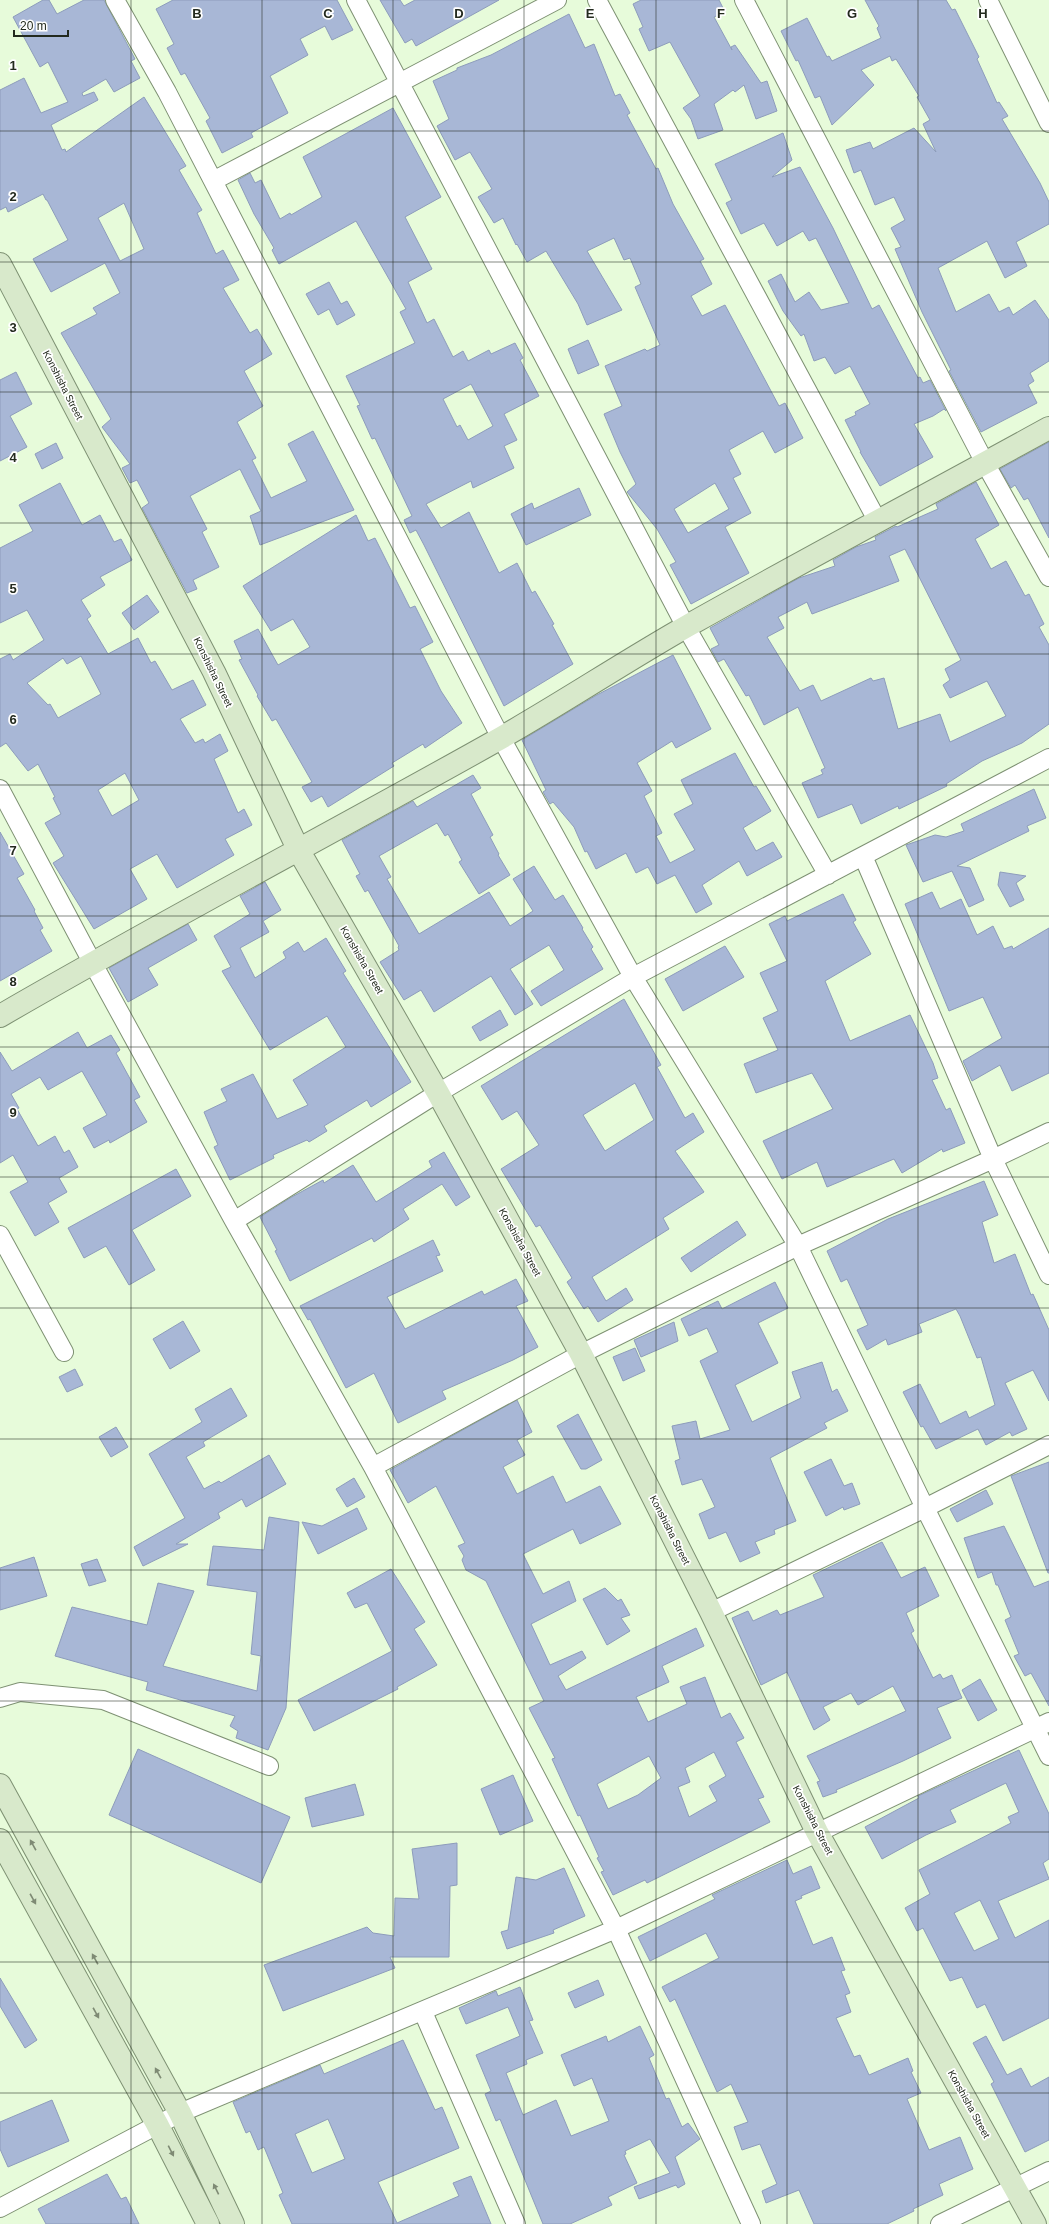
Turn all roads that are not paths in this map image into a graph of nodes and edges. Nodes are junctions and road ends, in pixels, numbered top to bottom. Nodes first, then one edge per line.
1 (115, 0) edge
2 (356, 0) edge
3 (557, 0) edge
4 (597, 0) edge
5 (744, 0) edge
6 (988, 0) edge
7 (399, 81) junction
8 (1049, 123) edge
9 (213, 181) junction
10 (0, 264) edge
11 (1049, 428) edge
12 (984, 463) junction
13 (877, 520) junction
14 (1049, 576) edge
15 (686, 627) junction
16 (501, 738) junction
17 (1047, 764) edge
18 (0, 788) edge
19 (299, 851) junction
20 (863, 856) junction
21 (828, 875) junction
22 (92, 962) junction
23 (633, 977) junction
24 (0, 1016) edge
25 (438, 1093) junction
26 (1049, 1132) edge
27 (993, 1159) junction
28 (234, 1221) junction
29 (0, 1235) edge
30 (798, 1246) junction
31 (1049, 1275) edge
32 (64, 1352) dead end
33 (581, 1354) junction
34 (1049, 1445) edge
35 (373, 1467) junction
36 (924, 1508) junction
37 (711, 1612) junction
38 (0, 1698) edge
39 (1042, 1725) edge
40 (1049, 1756) edge
41 (269, 1766) dead end
42 (0, 1785) edge
43 (817, 1832) junction
44 (0, 1840) edge
45 (616, 1929) junction
46 (424, 2012) junction
47 (180, 2113) junction
48 (157, 2124) junction
49 (1049, 2171) edge
50 (1016, 2188) junction
51 (0, 2208) edge
52 (208, 2224) edge
53 (233, 2224) edge
54 (516, 2224) edge
55 (751, 2224) edge
56 (940, 2224) edge
57 (1035, 2224) edge

1 - 9 street
2 - 7 street
3 - 7 street
4 - 13 street
5 - 12 street
6 - 8 street
7 - 9 street
7 - 15 street
9 - 16 street
10 - 19 street, Konshisha Street
11 - 12 street
12 - 13 street
12 - 14 street
13 - 15 street
15 - 16 street
15 - 21 street
16 - 19 street
16 - 23 street
17 - 20 street
18 - 22 street
19 - 22 street
19 - 25 street, Konshisha Street
20 - 21 street
20 - 27 street
21 - 23 street
22 - 24 street
22 - 28 street
23 - 25 street
23 - 30 street
25 - 28 street
25 - 33 street, Konshisha Street
26 - 27 street
27 - 30 street
27 - 31 street
28 - 35 street
29 - 32 street
30 - 33 street
30 - 36 street
33 - 35 street
33 - 37 street, Konshisha Street
34 - 36 street
35 - 45 street
36 - 37 street
36 - 39 street
37 - 43 street, Konshisha Street
38 - 41 street
39 - 40 street
39 - 43 street
47 -> 42 street
43 - 45 street
43 - 50 street, Konshisha Street
44 -> 48 street
45 - 46 street
45 - 55 street
46 - 47 street
46 - 54 street
47 - 48 street
53 -> 47 street
48 - 51 street
48 -> 52 street
49 - 50 street
50 - 56 street
50 - 57 street, Konshisha Street

